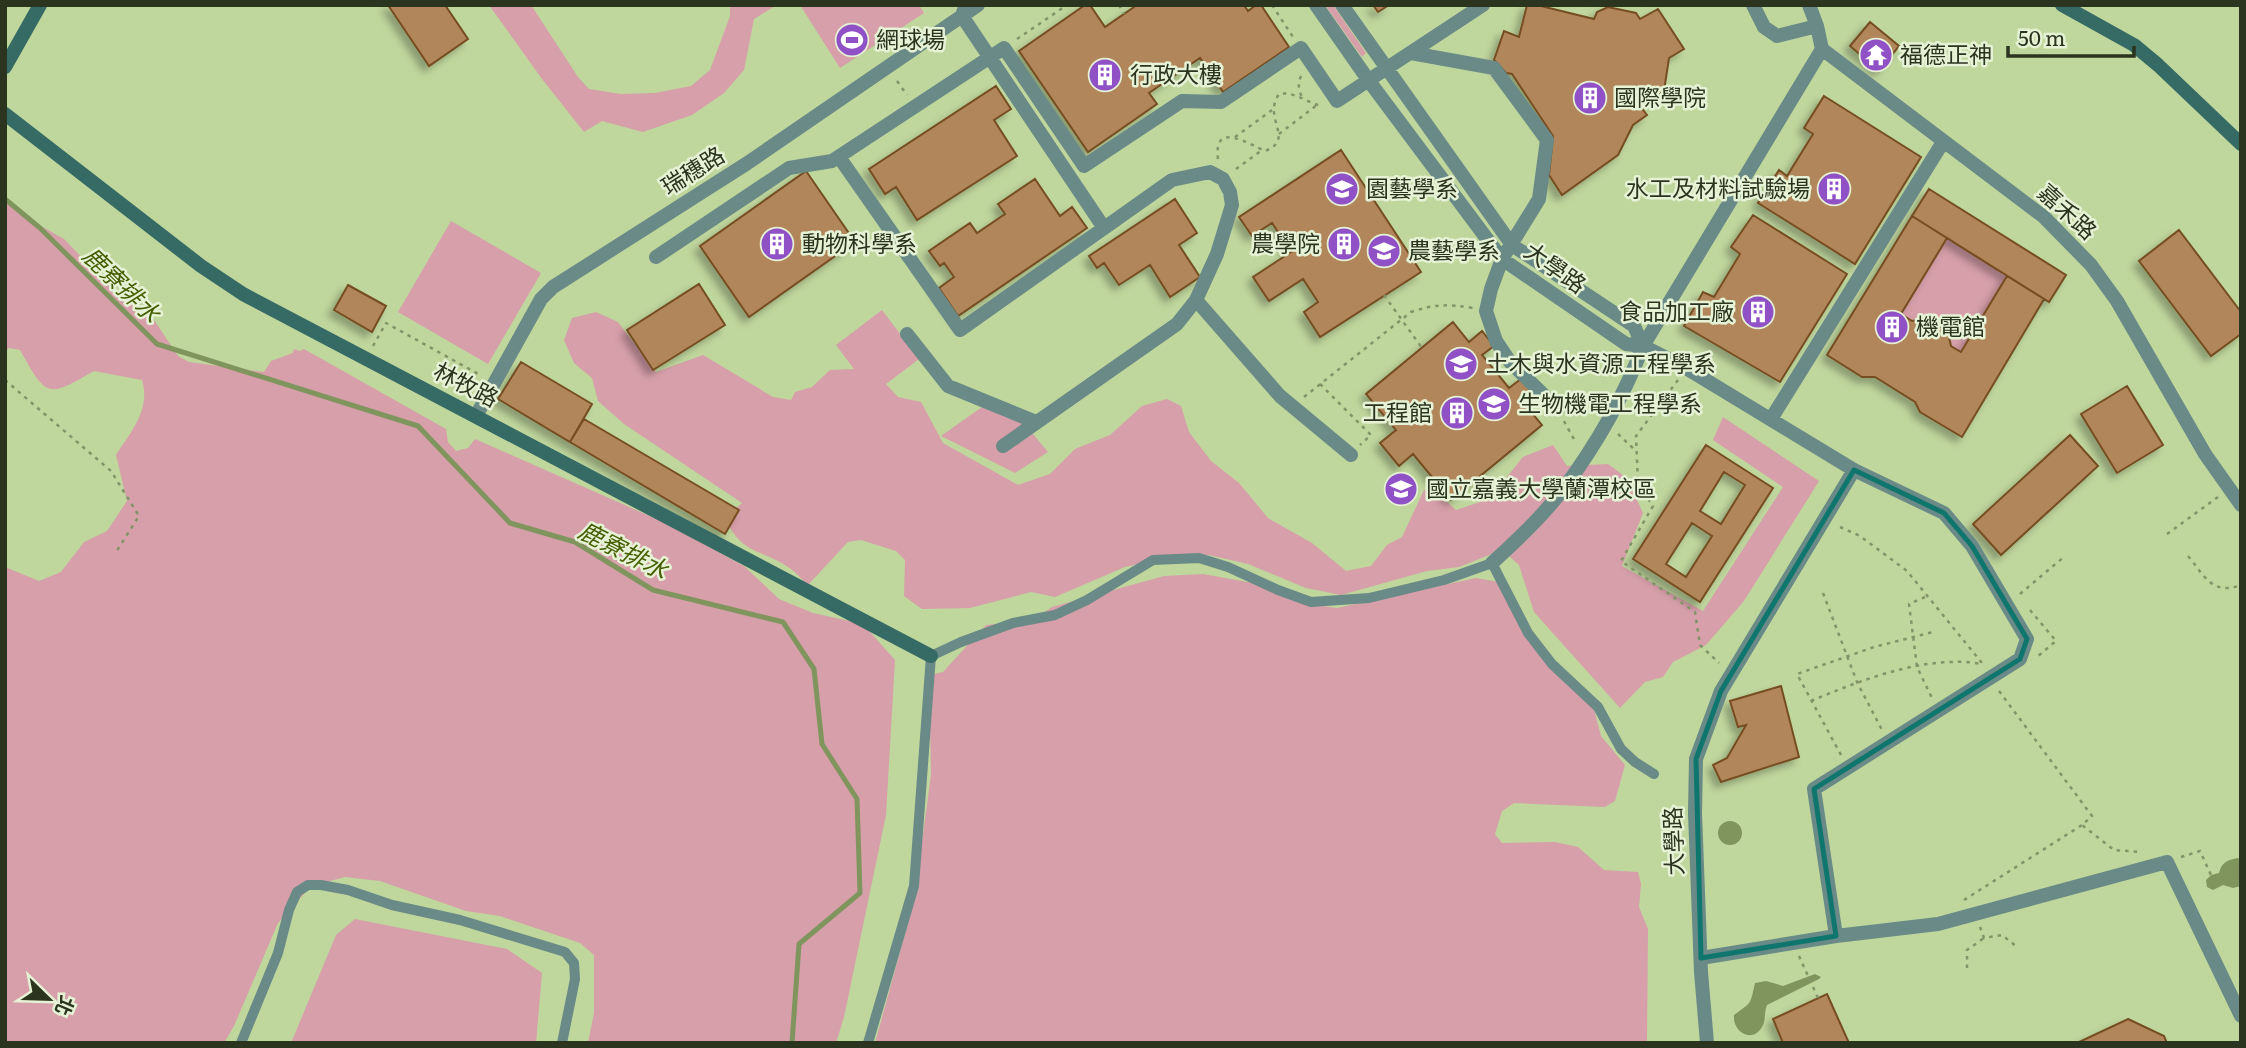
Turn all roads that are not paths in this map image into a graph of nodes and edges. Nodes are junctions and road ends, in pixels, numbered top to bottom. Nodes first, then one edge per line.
1 (40, 5) edge
2 (978, 5) edge
3 (1316, 5) edge
4 (1342, 5) edge
5 (1483, 5) edge
6 (1754, 5) edge
7 (1808, 5) edge
8 (2062, 5) edge
9 (964, 11) edge
10 (1817, 26) junction
11 (1822, 49) junction
12 (1411, 53) junction
13 (989, 57) junction
14 (5, 66) edge
15 (1387, 69) junction
16 (1369, 81) junction
17 (5, 114) edge
18 (1943, 142) junction
19 (2241, 144) edge
20 (839, 157) junction
21 (1104, 228) junction
22 (1511, 245) junction
23 (656, 257) dead end
24 (1503, 259) junction
25 (1196, 300) junction
26 (907, 334) dead end
27 (1643, 346) junction
28 (1558, 409) road end
29 (477, 416) junction
30 (1771, 419) junction
31 (1036, 422) junction
32 (1003, 446) dead end
33 (1351, 455) road end
34 (1854, 470) junction
35 (2241, 505) edge
36 (1492, 564) junction
37 (931, 656) junction
38 (1654, 774) dead end
39 (1836, 936) junction
40 (1701, 958) junction
41 (2241, 1016) edge
42 (241, 1043) edge
43 (562, 1043) edge
44 (868, 1043) edge
45 (1707, 1043) edge

1 - 14 street
2 - 9 street, 瑞穗路
3 - 16 street, 大學路
4 - 15 street
5 - 12 street
6 - 10 street
7 - 10 street
8 - 19 street
9 - 13 street
9 - 29 street, 瑞穗路
10 - 11 street
11 - 18 street, 嘉禾路
11 - 27 street
12 - 15 street
12 - 22 street
13 - 16 street
13 - 20 street
13 - 21 street
15 - 16 street
15 - 22 street
16 - 24 street, 大學路
17 - 29 street, 林牧路
18 - 30 street
18 - 35 street, 嘉禾路
20 - 21 street
20 - 23 street
21 - 25 street
22 - 24 street
22 - 27 street
24 - 27 street, 大學路
24 - 28 street
25 - 31 street
25 - 33 street
26 - 31 street
27 - 30 street, 大學路
27 - 36 street
29 - 37 street, 林牧路
30 - 34 street, 大學路
31 - 32 street
34 - 39 street, 大學路
34 - 40 street, 大學路
36 - 37 lane
36 - 38 lane
37 - 44 lane
39 - 40 street
39 - 41 street
40 - 45 street, 大學路
42 - 43 lane

